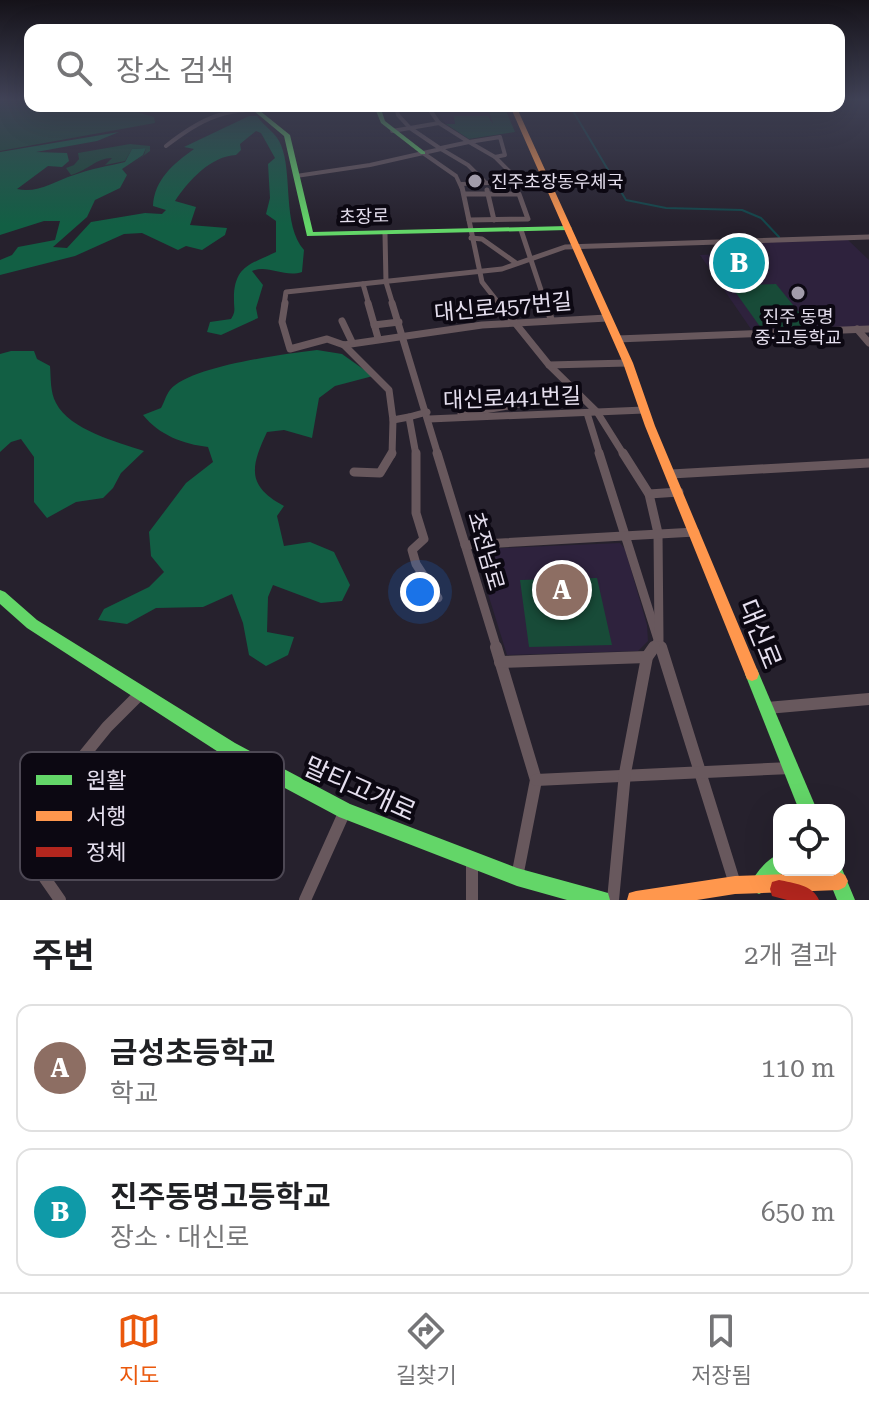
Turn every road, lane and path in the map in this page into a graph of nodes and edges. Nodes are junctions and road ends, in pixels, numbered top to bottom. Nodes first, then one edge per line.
1 (172, 141) edge
2 (288, 141) edge
3 (406, 141) edge
4 (429, 141) edge
5 (475, 141) edge
6 (501, 141) edge
7 (529, 141) edge
8 (469, 142) junction
9 (166, 146) dead end
10 (441, 149) junction
11 (423, 153) junction
12 (495, 157) junction
13 (296, 176) junction
14 (486, 183) junction
15 (461, 184) junction
16 (464, 194) junction
17 (487, 194) junction
18 (494, 220) junction
19 (568, 228) junction
20 (470, 230) junction
21 (521, 230) junction
22 (385, 234) junction
23 (869, 237) edge
24 (577, 247) junction
25 (531, 258) junction
26 (516, 263) junction
27 (479, 272) junction
28 (386, 282) junction
29 (363, 284) junction
30 (607, 318) junction
31 (551, 319) junction
32 (342, 321) dead end
33 (399, 322) junction
34 (513, 322) junction
35 (374, 325) junction
36 (857, 329) junction
37 (869, 329) edge
38 (403, 335) junction
39 (378, 338) junction
40 (617, 339) junction
41 (869, 343) edge
42 (348, 344) junction
43 (628, 363) junction
44 (549, 365) junction
45 (578, 394) junction
46 (644, 410) junction
47 (592, 412) junction
48 (428, 416) junction
49 (409, 417) junction
50 (445, 419) junction
51 (393, 420) junction
52 (869, 463) edge
53 (354, 472) dead end
54 (671, 474) junction
55 (679, 492) junction
56 (649, 494) junction
57 (695, 532) junction
58 (658, 533) junction
59 (627, 536) junction
60 (465, 545) junction
61 (0, 596) edge
62 (438, 598) dead end
63 (659, 640) junction
64 (647, 657) junction
65 (500, 662) junction
66 (141, 693) junction
67 (869, 699) edge
68 (767, 708) junction
69 (87, 752) edge
70 (235, 752) edge
71 (791, 768) junction
72 (700, 772) junction
73 (625, 775) junction
74 (284, 778) edge
75 (536, 780) junction
76 (802, 796) junction
77 (801, 804) edge
78 (805, 804) edge
79 (345, 811) junction
80 (472, 859) junction
81 (773, 870) edge
82 (829, 876) edge
83 (837, 876) edge
84 (517, 877) junction
85 (46, 880) edge
86 (735, 885) junction
87 (759, 885) junction
88 (60, 900) edge
89 (305, 900) edge
90 (472, 900) edge
91 (601, 900) edge
92 (613, 900) edge
93 (636, 900) edge
94 (810, 900) edge
95 (846, 900) edge

1 - 9 street
2 - 13 street, 초장로
3 - 11 street
4 - 10 street
5 - 8 street
6 - 12 street
7 - 19 street, 대신로
8 - 10 street
8 - 12 street
10 - 11 street
10 - 14 street
11 - 13 street
11 - 15 street
12 - 14 street
13 - 22 street, 초장로
14 - 15 street
14 - 17 street
15 - 16 street
16 - 17 street
16 - 20 street
17 - 18 street
17 - 18 street
18 - 20 street
19 - 21 street, 초장로
19 - 24 street, 대신로
20 - 21 street, 초장로
20 - 22 street, 초장로
20 - 26 street
20 - 27 street
21 - 25 street
22 - 28 street, 초전남로
23 - 24 street
24 - 25 street
24 - 30 street, 대신로
25 - 26 street
25 - 31 street
26 - 27 street
27 - 28 street
27 - 34 street
28 - 29 street
28 - 33 street, 초전남로
29 - 35 street
29 - 42 street, 대신로457번길
30 - 31 street, 대신로457번길
30 - 40 street, 대신로
31 - 34 street, 대신로457번길
32 - 42 street
33 - 35 street
33 - 38 street, 초전남로
34 - 38 street, 대신로457번길
34 - 44 street
35 - 39 street
36 - 37 street
36 - 40 street
36 - 41 street
38 - 39 street, 대신로457번길
38 - 48 street, 초전남로
39 - 42 street, 대신로457번길
40 - 43 street, 대신로
42 - 51 street
43 - 44 street
43 - 46 street, 대신로
44 - 45 street
45 - 47 street
45 - 50 street
46 - 47 street, 대신로441번길
46 - 54 street, 대신로
47 - 50 street, 대신로441번길
47 - 56 street, 대신로441번길
47 - 59 street
48 - 49 street, 대신로441번길
48 - 50 street, 대신로441번길
48 - 60 street, 초전남로
49 - 51 street, 대신로441번길
49 - 62 street
51 - 53 street
52 - 54 street
54 - 55 street, 대신로
55 - 56 street
55 - 57 street, 대신로
56 - 58 street
57 - 58 street
57 - 68 street, 대신로
58 - 59 street
58 - 63 street
59 - 60 street
59 - 63 street
60 - 65 street, 초전남로
61 - 66 street, 말티고개로
63 - 64 street
63 - 72 street
64 - 65 street
64 - 73 street
65 - 75 street, 초전남로
66 - 69 street
66 - 70 street, 말티고개로
67 - 68 street
68 - 71 street, 대신로
71 - 72 street
71 - 76 street, 대신로
72 - 73 street
72 - 86 street
73 - 75 street
73 - 92 street
74 - 79 street, 말티고개로
75 - 84 street, 초전남로
76 - 77 street
76 - 78 street, 대신로
79 - 80 street, 말티고개로
79 - 89 street
80 - 84 street, 말티고개로
80 - 90 street
81 - 87 street
82 - 87 street
83 - 95 street
84 - 91 street, 말티고개로
85 - 88 street
86 - 87 street
86 - 93 street
87 - 94 street

